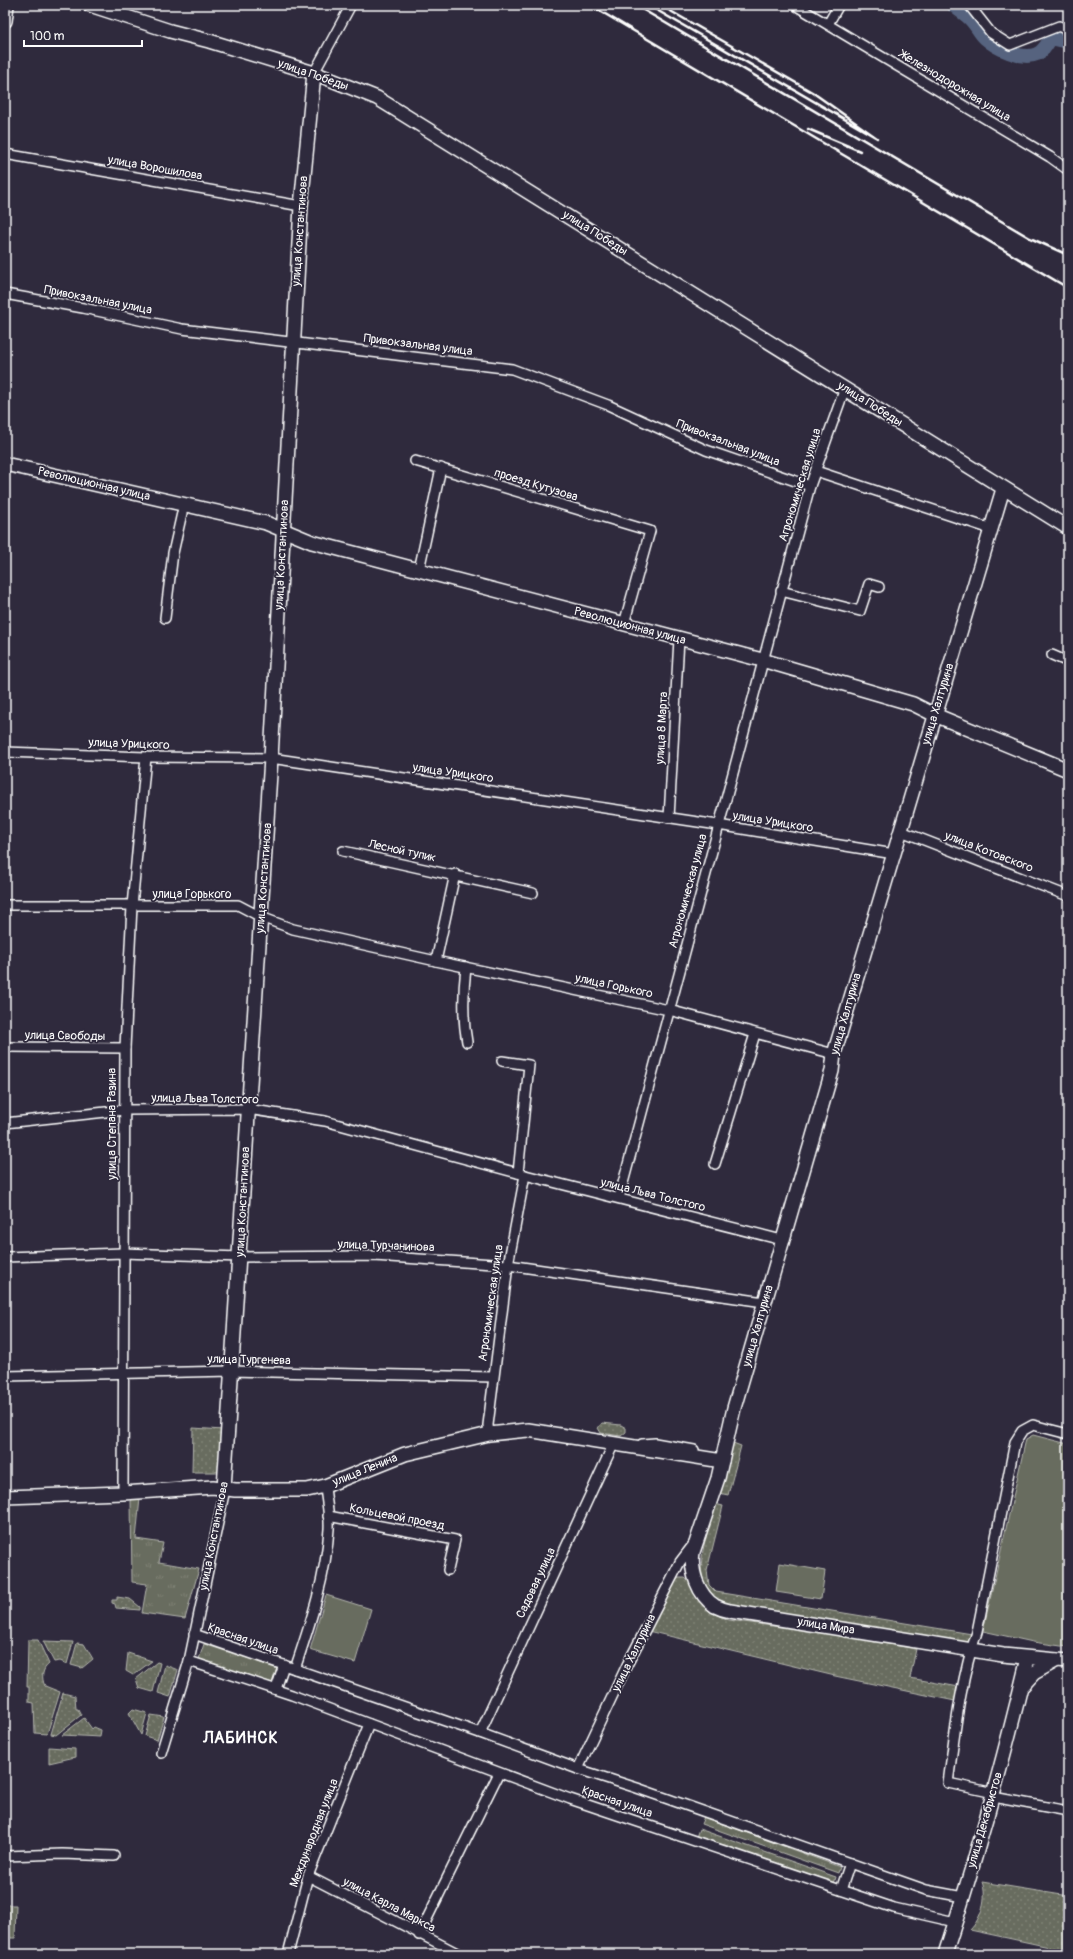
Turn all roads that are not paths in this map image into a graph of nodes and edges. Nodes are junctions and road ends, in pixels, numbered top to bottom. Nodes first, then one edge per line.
1 (7, 5) edge
2 (90, 5) edge
3 (351, 5) edge
4 (795, 5) edge
5 (839, 5) edge
6 (969, 5) edge
7 (5, 21) edge
8 (828, 24) junction
9 (1068, 31) edge
10 (314, 73) junction
11 (5, 154) edge
12 (1068, 170) edge
13 (301, 206) junction
14 (5, 294) edge
15 (292, 342) junction
16 (845, 388) junction
17 (415, 461) dead end
18 (5, 464) edge
19 (441, 468) junction
20 (816, 471) junction
21 (810, 486) junction
22 (1003, 489) junction
23 (184, 504) junction
24 (1068, 528) edge
25 (991, 529) junction
26 (284, 531) junction
27 (419, 570) junction
28 (879, 587) dead end
29 (781, 591) junction
30 (165, 618) dead end
31 (624, 624) junction
32 (678, 639) junction
33 (1052, 655) dead end
34 (762, 660) junction
35 (1068, 662) edge
36 (934, 715) junction
37 (5, 752) edge
38 (146, 757) junction
39 (271, 758) junction
40 (1068, 770) edge
41 (669, 818) junction
42 (718, 825) junction
43 (901, 830) junction
44 (343, 851) dead end
45 (894, 854) junction
46 (455, 874) junction
47 (533, 893) dead end
48 (1068, 896) edge
49 (5, 905) edge
50 (132, 906) junction
51 (262, 917) junction
52 (436, 961) junction
53 (466, 967) junction
54 (668, 1010) junction
55 (756, 1034) junction
56 (467, 1042) dead end
57 (5, 1047) edge
58 (125, 1048) junction
59 (834, 1054) junction
60 (502, 1061) dead end
61 (248, 1109) junction
62 (124, 1110) junction
63 (5, 1123) edge
64 (715, 1164) dead end
65 (522, 1174) junction
66 (619, 1198) junction
67 (782, 1240) junction
68 (124, 1253) junction
69 (5, 1256) edge
70 (240, 1257) junction
71 (508, 1264) junction
72 (764, 1302) junction
73 (232, 1371) junction
74 (125, 1373) junction
75 (5, 1376) edge
76 (493, 1377) junction
77 (489, 1432) junction
78 (1068, 1434) edge
79 (614, 1443) junction
80 (722, 1458) junction
81 (224, 1486) junction
82 (325, 1486) junction
83 (123, 1493) junction
84 (5, 1497) edge
85 (328, 1516) junction
86 (696, 1542) junction
87 (448, 1570) dead end
88 (695, 1579) joint
89 (194, 1634) junction
90 (971, 1649) junction
91 (1003, 1655) junction
92 (1028, 1658) junction
93 (1064, 1660) edge
94 (189, 1661) junction
95 (284, 1666) junction
96 (295, 1669) junction
97 (1023, 1685) junction
98 (276, 1690) junction
99 (369, 1724) junction
100 (480, 1732) junction
101 (161, 1753) dead end
102 (578, 1769) junction
103 (499, 1773) junction
104 (994, 1795) junction
105 (1068, 1811) edge
106 (5, 1856) edge
107 (114, 1856) dead end
108 (850, 1863) junction
109 (308, 1876) junction
110 (841, 1890) junction
111 (963, 1897) junction
112 (956, 1922) junction
113 (420, 1935) junction
114 (288, 1954) edge
115 (460, 1954) edge
116 (945, 1954) edge

1 - 7 street
2 - 10 street, улица Победы
3 - 10 street, улица Константинова
4 - 8 street, Железнодорожная улица
5 - 8 street
6 - 9 street
8 - 12 street, Железнодорожная улица
10 - 13 street, улица Константинова
10 - 16 street, улица Победы
11 - 13 street, улица Ворошилова
13 - 15 street, улица Константинова
14 - 15 street, Привокзальная улица
15 - 21 street, Привокзальная улица
15 - 26 street, улица Константинова
16 - 20 street, Агрономическая улица
16 - 22 street, улица Победы
17 - 19 street, проезд Кутузова
18 - 23 street, Революционная улица
19 - 27 street
19 - 31 street, проезд Кутузова
20 - 21 street, Агрономическая улица
20 - 25 street
21 - 29 street, Агрономическая улица
22 - 24 street, улица Победы
22 - 25 street, улица Халтурина
23 - 26 street, Революционная улица
23 - 30 street
25 - 36 street, улица Халтурина
26 - 27 street, Революционная улица
26 - 39 street, улица Константинова
27 - 31 street, Революционная улица
28 - 29 street
29 - 34 street, Агрономическая улица
31 - 32 street, Революционная улица
32 - 34 street, Революционная улица
32 - 41 street, улица 8 Марта
33 - 35 street
34 - 36 street, Революционная улица
34 - 42 street, Агрономическая улица
36 - 40 street, Революционная улица
36 - 43 street, улица Халтурина
37 - 38 street, улица Урицкого
38 - 39 street, улица Урицкого
38 - 50 street, улица Степана Разина
39 - 41 street, улица Урицкого
39 - 51 street, улица Константинова
41 - 42 street, улица Урицкого
42 - 45 street, улица Урицкого
42 - 54 street, Агрономическая улица
43 - 45 street, улица Халтурина
43 - 48 street, улица Котовского
44 - 46 street, Лесной тупик
45 - 59 street, улица Халтурина
46 - 47 street, Лесной тупик
46 - 52 street
49 - 50 street, улица Горького
50 - 51 street, улица Горького
50 - 58 street, улица Степана Разина
51 - 52 street, улица Горького
51 - 61 street, улица Константинова
52 - 53 street, улица Горького
53 - 54 street, улица Горького
53 - 56 street
54 - 55 street, улица Горького
54 - 66 street, Агрономическая улица
55 - 59 street, улица Горького
55 - 64 street
57 - 58 street, улица Свободы
58 - 62 street, улица Степана Разина
59 - 67 street, улица Халтурина
60 - 65 street
61 - 62 street, улица Льва Толстого
61 - 65 street, улица Льва Толстого
61 - 70 street, улица Константинова
62 - 63 street, улица Льва Толстого
62 - 68 street, улица Степана Разина
65 - 66 street, улица Льва Толстого
65 - 71 street, Агрономическая улица
66 - 67 street, улица Льва Толстого
67 - 72 street, улица Халтурина
68 - 69 street, улица Турчанинова
68 - 70 street, улица Турчанинова
68 - 74 street, улица Степана Разина
70 - 71 street, улица Турчанинова
70 - 73 street, улица Константинова
71 - 72 street, улица Турчанинова
71 - 76 street, Агрономическая улица
72 - 80 street, улица Халтурина
73 - 74 street, улица Тургенева
73 - 76 street, улица Тургенева
73 - 81 street, улица Константинова
74 - 75 street, улица Тургенева
74 - 83 street, улица Степана Разина
76 - 77 street, Агрономическая улица
77 - 79 street, улица Ленина
77 - 80 street
77 - 81 street
77 - 82 street, улица Ленина
78 - 90 street
79 - 80 street, улица Ленина
79 - 100 street, Садовая улица
80 - 86 street, улица Халтурина
81 - 82 street, улица Ленина
81 - 83 street, улица Ленина
81 - 89 street, улица Константинова
82 - 85 street
83 - 84 street, улица Ленина
85 - 87 street, Кольцевой проезд
85 - 96 street
86 - 88 street, улица Халтурина
86 - 102 street, улица Халтурина
88 - 90 street, улица Мира
89 - 94 street, улица Константинова
89 - 95 street, Красная улица
90 - 91 street, улица Мира
90 - 104 street
91 - 92 street, улица Мира
91 - 97 street
92 - 93 street, улица Мира
92 - 97 street, улица Декабристов
93 - 97 street
94 - 98 street, Красная улица
94 - 101 street, улица Константинова
95 - 96 street, Красная улица
95 - 98 street, Красная улица
96 - 100 street, Красная улица
97 - 104 street, улица Декабристов
98 - 99 street, Красная улица
99 - 103 street, Красная улица
99 - 109 street, Международная улица
100 - 102 street, Красная улица
102 - 108 street, Красная улица
103 - 110 street, Красная улица
103 - 113 street
104 - 105 street
104 - 111 street, улица Декабристов
106 - 107 street
108 - 110 street
108 - 111 street, Красная улица
109 - 113 street, улица Карла Маркса
109 - 114 street, Международная улица
110 - 112 street, Красная улица
111 - 112 street, улица Декабристов
112 - 116 street, улица Декабристов
113 - 115 street, улица Карла Маркса

